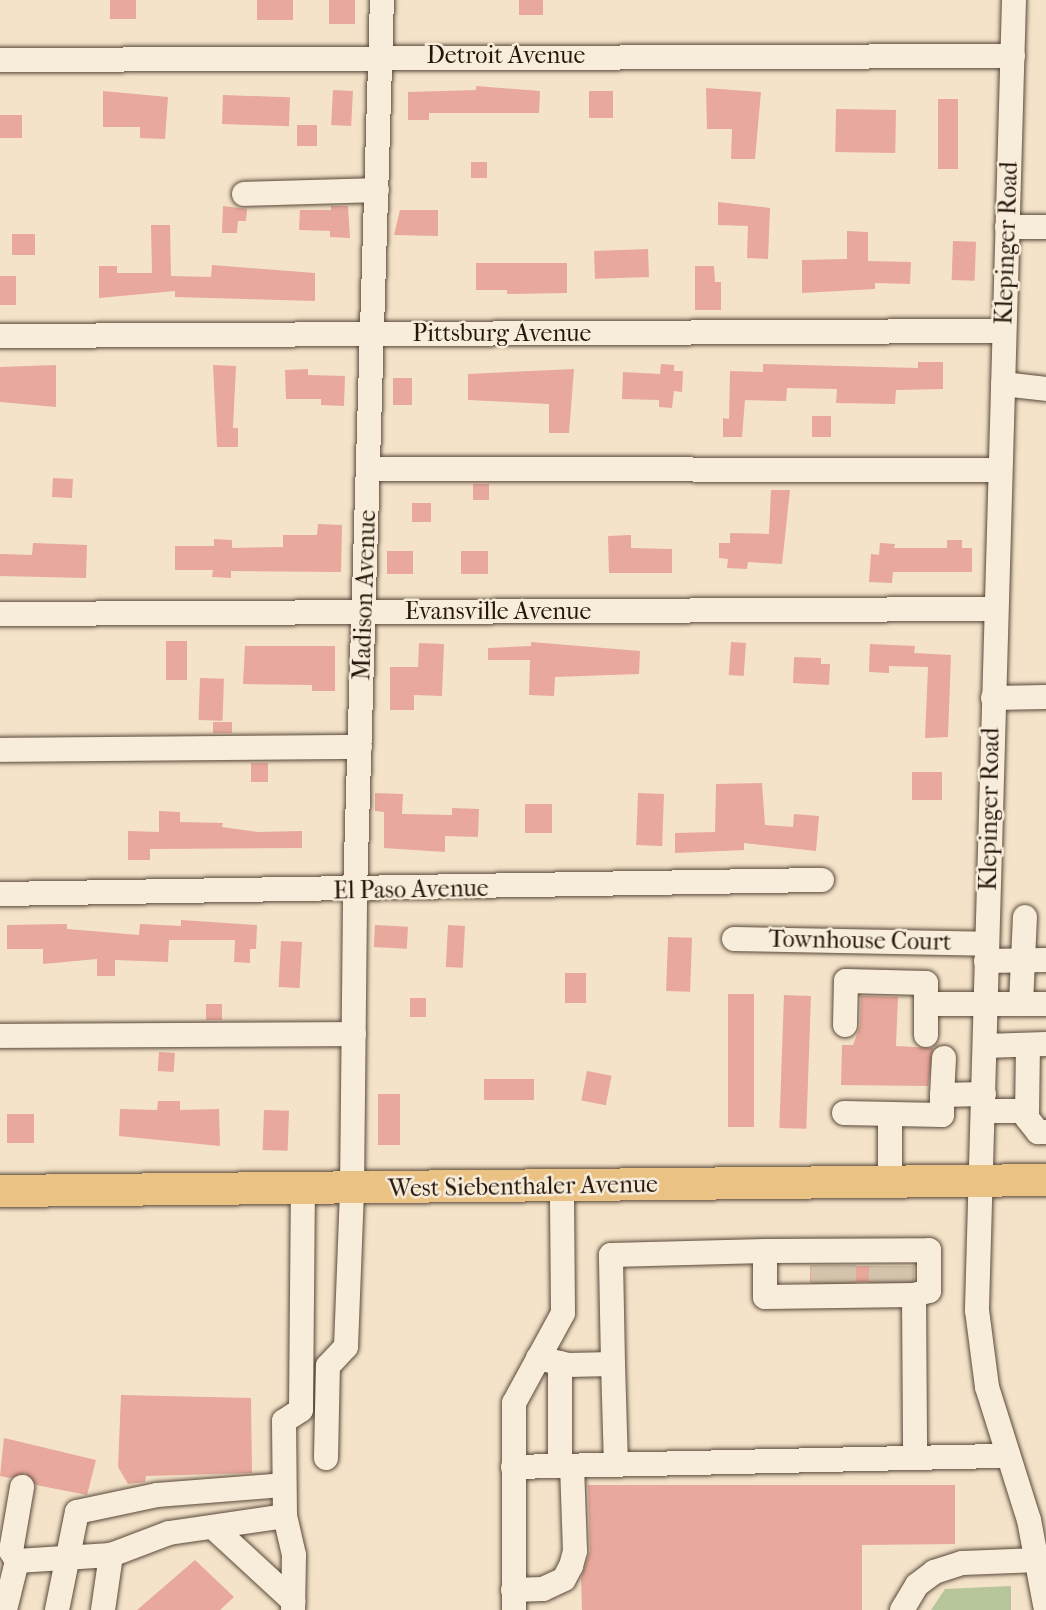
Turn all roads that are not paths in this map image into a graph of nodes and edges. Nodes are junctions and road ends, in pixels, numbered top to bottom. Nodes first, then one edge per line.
1 (382, 0) edge
2 (1014, 0) edge
3 (1013, 56) junction
4 (381, 57) junction
5 (0, 60) edge
6 (377, 190) junction
7 (244, 194) dead end
8 (1007, 227) junction
9 (1046, 227) edge
10 (1004, 331) junction
11 (375, 335) junction
12 (0, 336) edge
13 (1003, 384) junction
14 (1046, 389) edge
15 (370, 469) junction
16 (1000, 470) junction
17 (995, 608) junction
18 (364, 613) junction
19 (0, 614) edge
20 (1046, 697) edge
21 (993, 698) junction
22 (360, 747) junction
23 (0, 750) edge
24 (822, 880) dead end
25 (355, 892) junction
26 (0, 894) edge
27 (987, 917) junction
28 (1035, 917) edge
29 (734, 939) dead end
30 (986, 952) junction
31 (1035, 960) edge
32 (926, 1004) junction
33 (986, 1004) junction
34 (1034, 1004) edge
35 (845, 1025) dead end
36 (354, 1034) junction
37 (926, 1035) dead end
38 (0, 1036) edge
39 (1037, 1044) edge
40 (985, 1046) junction
41 (944, 1058) dead end
42 (942, 1095) junction
43 (984, 1102) junction
44 (1027, 1111) junction
45 (844, 1113) dead end
46 (890, 1114) junction
47 (1046, 1132) edge
48 (1046, 1180) edge
49 (981, 1182) junction
50 (890, 1183) junction
51 (562, 1187) junction
52 (303, 1189) junction
53 (352, 1189) junction
54 (0, 1191) edge
55 (765, 1251) junction
56 (833, 1275) junction
57 (894, 1277) junction
58 (549, 1360) junction
59 (614, 1364) junction
60 (1007, 1456) junction
61 (326, 1458) dead end
62 (915, 1458) junction
63 (616, 1465) junction
64 (566, 1466) junction
65 (513, 1467) junction
66 (283, 1485) junction
67 (22, 1487) dead end
68 (285, 1516) junction
69 (215, 1528) junction
70 (111, 1555) junction
71 (68, 1558) junction
72 (1038, 1560) junction
73 (17, 1561) junction
74 (514, 1600) edge
75 (293, 1605) edge
76 (5, 1610) edge
77 (57, 1610) edge
78 (103, 1610) edge
79 (902, 1610) edge
80 (1046, 1610) edge

1 - 4 street, Madison Avenue
2 - 3 street, Klepinger Road
3 - 4 street, Detroit Avenue
3 - 8 street, Klepinger Road
4 - 5 street, Detroit Avenue
4 - 6 street, Madison Avenue
6 - 7 street
6 - 11 street, Madison Avenue
8 - 9 street
8 - 10 street, Klepinger Road
10 - 11 street, Pittsburg Avenue
10 - 13 street, Klepinger Road
11 - 12 street, Pittsburg Avenue
11 - 15 street, Madison Avenue
13 - 14 street
13 - 16 street, Klepinger Road
15 - 16 street
15 - 18 street, Madison Avenue
16 - 17 street, Klepinger Road
17 - 18 street, Evansville Avenue
17 - 21 street, Klepinger Road
18 - 19 street, Evansville Avenue
18 - 22 street, Madison Avenue
20 - 21 street
21 - 27 street, Klepinger Road
22 - 23 street
22 - 25 street, Madison Avenue
24 - 25 street, El Paso Avenue
25 - 26 street, El Paso Avenue
25 - 36 street, Madison Avenue
27 - 28 street
27 - 30 street, Klepinger Road
28 - 31 street
29 - 30 street, Townhouse Court
30 - 31 street, Townhouse Court
30 - 33 street, Klepinger Road
31 - 34 street
32 - 33 street
32 - 35 street
32 - 37 street
33 - 34 street
33 - 40 street, Klepinger Road
36 - 38 street
36 - 53 street, Madison Avenue
39 - 40 street
39 - 44 street
40 - 43 street, Klepinger Road
41 - 42 street
42 - 43 street
42 - 46 street
43 - 44 street
43 - 49 street, Klepinger Road
44 - 47 street
45 - 46 street
46 - 50 street
48 - 49 main road, West Siebenthaler Avenue
49 - 50 main road, West Siebenthaler Avenue
49 - 60 street, Klepinger Road
50 - 51 main road, West Siebenthaler Avenue
51 - 53 main road, West Siebenthaler Avenue
51 - 58 street
52 - 53 main road, West Siebenthaler Avenue
52 - 54 main road, West Siebenthaler Avenue
52 - 66 street
53 - 61 street, Madison Avenue
55 - 56 street
55 - 56 street
55 - 59 street
56 - 57 street
56 - 57 street
57 - 62 street
58 - 59 street
58 - 64 street
58 - 65 street
59 - 63 street
60 - 62 street
60 - 72 street, Klepinger Road
62 - 63 street
63 - 64 street
64 - 65 street
64 - 74 street
65 - 74 street
66 - 68 street
66 - 71 street
67 - 73 street
68 - 69 street
68 - 75 street
69 - 70 street
69 - 75 street
70 - 71 street
70 - 78 street
71 - 73 street
71 - 77 street
72 - 79 street
72 - 80 street, Klepinger Road
73 - 76 street

